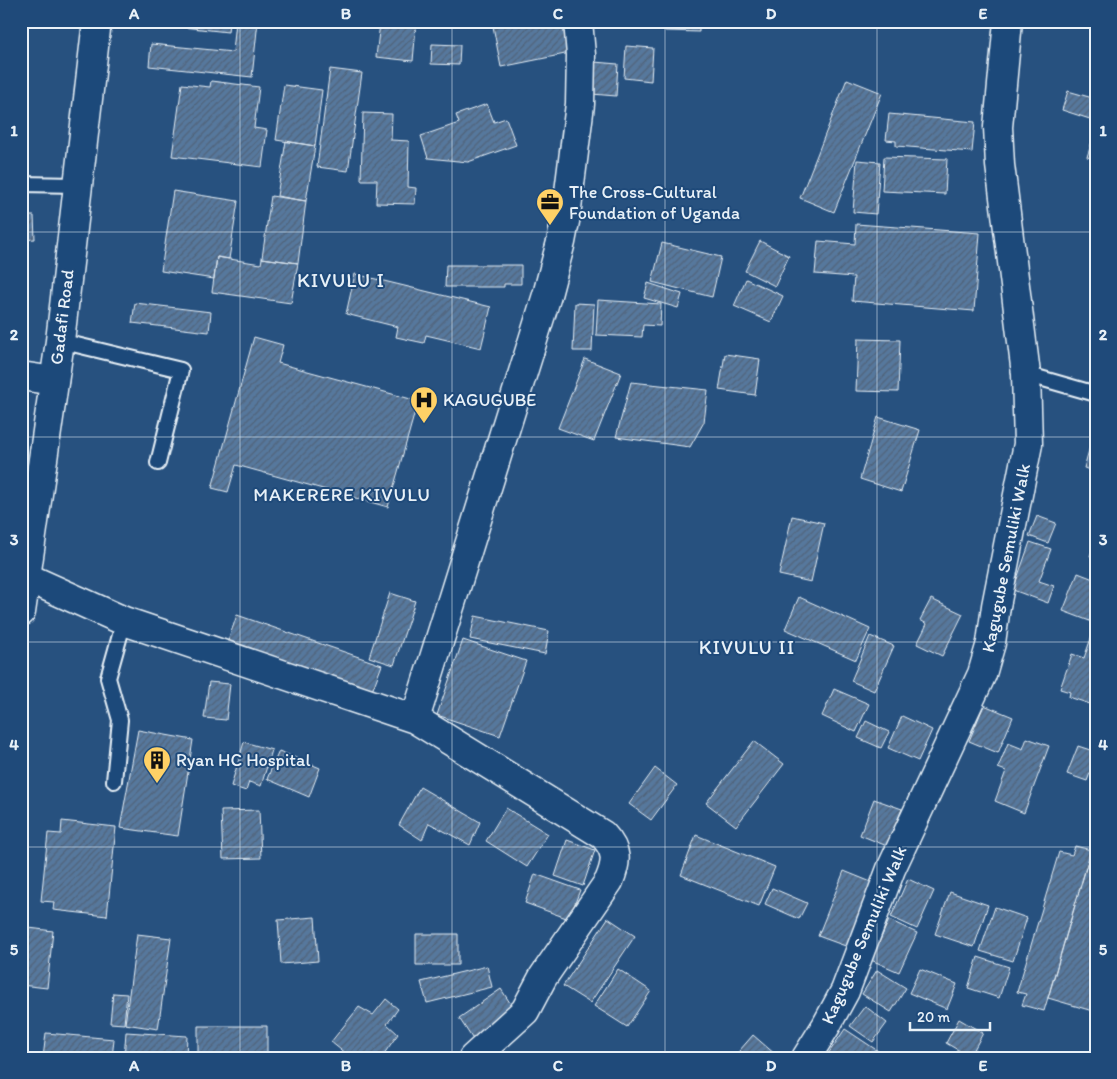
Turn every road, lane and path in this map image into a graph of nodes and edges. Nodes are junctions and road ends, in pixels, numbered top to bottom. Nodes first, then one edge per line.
1 (97, 21) edge
2 (578, 21) edge
3 (1008, 21) edge
4 (21, 184) edge
5 (78, 185) junction
6 (60, 341) junction
7 (1026, 374) junction
8 (21, 376) edge
9 (54, 381) junction
10 (1096, 394) edge
11 (158, 463) dead end
12 (26, 577) junction
13 (21, 612) edge
14 (124, 622) junction
15 (415, 720) junction
16 (114, 780) dead end
17 (473, 1058) edge
18 (806, 1058) edge

1 - 5 street, Gadafi Road
2 - 15 street
3 - 7 street, Kagugube Semuliki Walk
4 - 5 lane
5 - 6 street, Gadafi Road
6 - 9 street, Gadafi Road
6 - 11 lane
7 - 10 lane
7 - 18 street, Kagugube Semuliki Walk
8 - 9 street
9 - 12 street, Gadafi Road
12 - 13 street, Gadafi Road
12 - 14 street
14 - 15 street
14 - 16 lane
15 - 17 street

